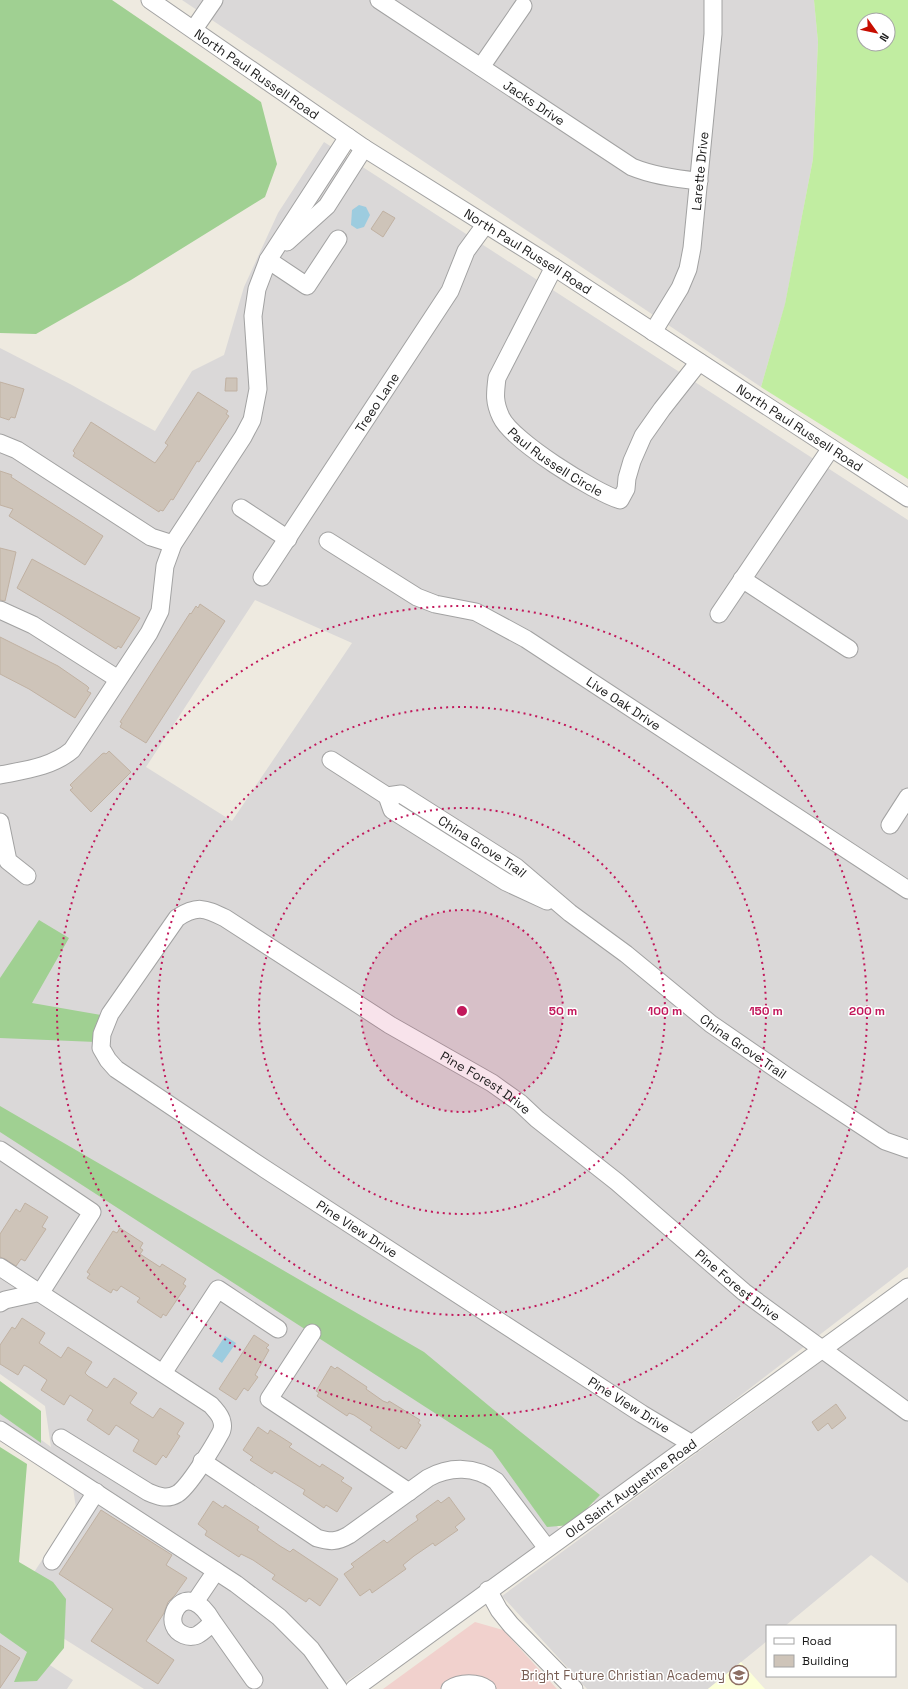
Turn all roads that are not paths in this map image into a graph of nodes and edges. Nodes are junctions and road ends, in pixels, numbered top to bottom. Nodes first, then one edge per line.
1 (150, 0) edge
2 (214, 0) edge
3 (379, 0) edge
4 (713, 0) edge
5 (523, 6) dead end
6 (194, 29) junction
7 (481, 67) junction
8 (348, 137) junction
9 (364, 148) junction
10 (699, 181) junction
11 (311, 210) junction
12 (485, 225) junction
13 (338, 239) dead end
14 (268, 260) junction
15 (554, 267) junction
16 (653, 332) junction
17 (699, 362) junction
18 (0, 443) edge
19 (831, 448) junction
20 (908, 498) edge
21 (241, 508) dead end
22 (288, 539) junction
23 (328, 541) dead end
24 (173, 544) junction
25 (262, 577) dead end
26 (742, 579) junction
27 (0, 610) edge
28 (719, 614) dead end
29 (849, 649) dead end
30 (118, 680) junction
31 (330, 760) dead end
32 (0, 775) edge
33 (908, 797) edge
34 (0, 822) edge
35 (890, 825) dead end
36 (27, 876) dead end
37 (908, 890) edge
38 (136, 975) joint
39 (908, 1149) edge
40 (0, 1150) edge
41 (0, 1266) edge
42 (908, 1287) edge
43 (41, 1292) junction
44 (0, 1303) edge
45 (278, 1329) dead end
46 (312, 1333) dead end
47 (822, 1349) junction
48 (163, 1373) junction
49 (908, 1412) edge
50 (0, 1430) edge
51 (61, 1438) dead end
52 (692, 1444) junction
53 (202, 1461) junction
54 (96, 1492) junction
55 (409, 1492) junction
56 (547, 1548) junction
57 (52, 1561) dead end
58 (216, 1571) junction
59 (488, 1590) junction
60 (195, 1602) junction
61 (213, 1622) junction
62 (254, 1680) dead end
63 (339, 1689) edge
64 (354, 1689) edge
65 (450, 1689) edge
66 (488, 1689) edge
67 (574, 1689) edge

1 - 6 street, North Paul Russell Road
2 - 6 street
3 - 7 street, Jacks Drive
4 - 10 street, Larette Drive
5 - 7 street
6 - 8 street, North Paul Russell Road
7 - 10 street, Jacks Drive
8 - 9 street, North Paul Russell Road
8 - 11 street
9 - 11 street
9 - 12 street, North Paul Russell Road
10 - 16 street, Larette Drive
11 - 14 street
12 - 15 street, North Paul Russell Road
12 - 22 street, Treeo Lane
13 - 14 street
14 - 24 street
15 - 16 street, North Paul Russell Road
15 - 17 street, Paul Russell Circle
16 - 17 street, North Paul Russell Road
17 - 19 street, North Paul Russell Road
18 - 24 street
19 - 20 street, North Paul Russell Road
19 - 26 street
21 - 22 street
22 - 25 street, Treeo Lane
23 - 37 street, Live Oak Drive
24 - 30 street
26 - 28 street
26 - 29 street
27 - 30 street
30 - 32 street
31 - 39 street, China Grove Trail
33 - 35 street
34 - 36 street
38 - 47 street, Pine Forest Drive
38 - 52 street, Pine View Drive
40 - 43 street
41 - 43 street
42 - 47 street, Old Saint Augustine Road
43 - 44 street
43 - 48 street
45 - 48 street
46 - 55 street
47 - 49 street, Pine Forest Drive
47 - 52 street, Old Saint Augustine Road
48 - 53 street
50 - 54 street
51 - 53 street
52 - 56 street, Old Saint Augustine Road
53 - 55 street
54 - 57 street
54 - 58 street
55 - 56 street
56 - 59 street, Old Saint Augustine Road
58 - 60 street
58 - 63 street
59 - 64 street, Old Saint Augustine Road
59 - 67 street
60 - 61 street
60 - 61 street
61 - 62 street
65 - 66 street

